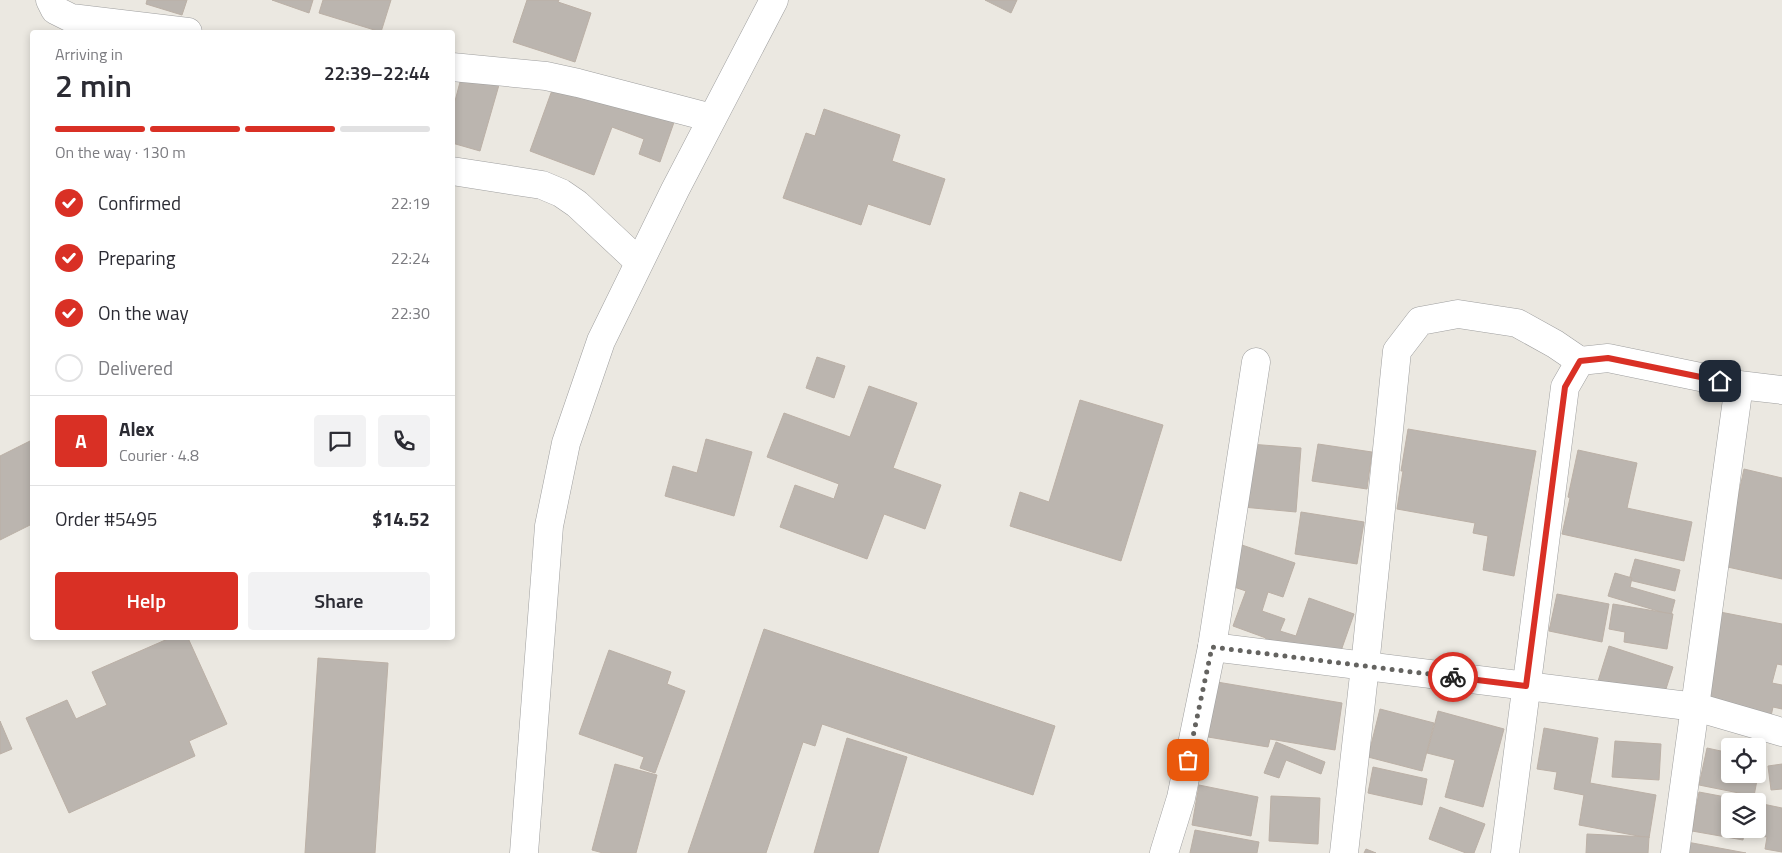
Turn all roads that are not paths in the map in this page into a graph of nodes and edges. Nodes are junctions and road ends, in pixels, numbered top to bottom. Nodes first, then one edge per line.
1 (50, 0) edge
2 (774, 0) edge
3 (171, 30) edge
4 (455, 66) edge
5 (712, 118) junction
6 (455, 171) edge
7 (639, 262) junction
8 (1580, 361) junction
9 (1256, 362) dead end
10 (1739, 385) junction
11 (1782, 390) edge
12 (1212, 647) junction
13 (1365, 666) junction
14 (1526, 686) junction
15 (1696, 708) junction
16 (1782, 732) edge
17 (524, 853) edge
18 (1164, 853) edge
19 (1344, 853) edge
20 (1505, 853) edge
21 (1675, 853) edge

1 - 3 street
2 - 5 street
4 - 5 street
5 - 7 street
6 - 7 street
7 - 17 street
8 - 10 street
8 - 13 street
8 - 14 street
9 - 12 street
10 - 11 street
10 - 15 street
12 - 13 street
12 - 18 street
13 - 14 street
13 - 19 street
14 - 15 street
14 - 20 street
15 - 16 street
15 - 21 street

